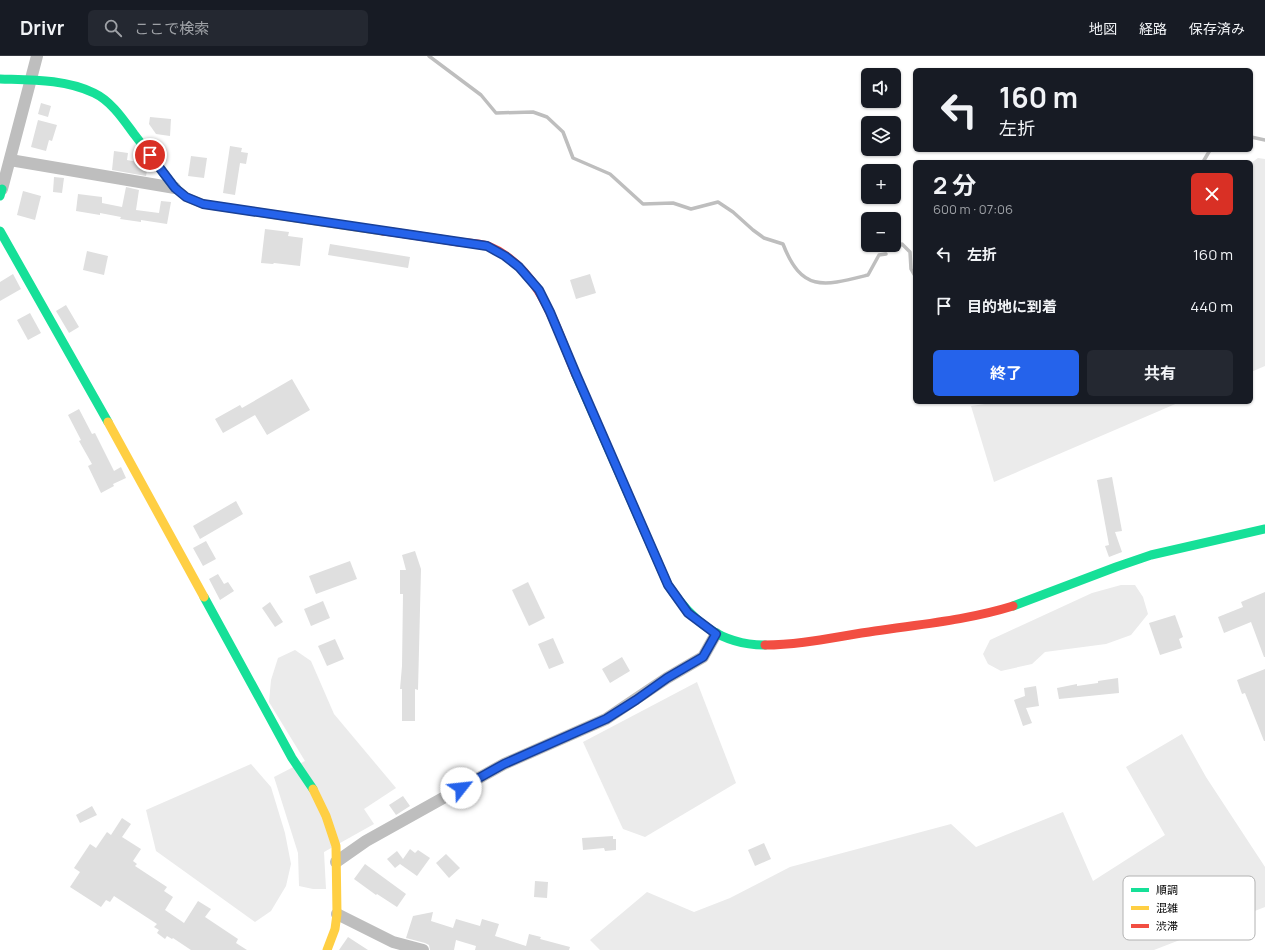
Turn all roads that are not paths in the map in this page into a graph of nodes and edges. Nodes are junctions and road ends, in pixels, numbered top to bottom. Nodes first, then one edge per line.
1 (37, 56) edge
2 (0, 80) edge
3 (30, 80) junction
4 (10, 160) junction
5 (175, 188) junction
6 (1, 192) edge
7 (0, 231) edge
8 (1265, 529) edge
9 (716, 634) junction
10 (336, 862) junction
11 (338, 914) junction
12 (327, 950) edge
13 (423, 950) edge

1 - 3 street
2 - 3 street
3 - 4 street
3 - 5 street
4 - 5 street
4 - 6 street
5 - 9 street
7 - 10 street
8 - 9 street
9 - 10 street
10 - 11 street
11 - 12 street
11 - 13 street

